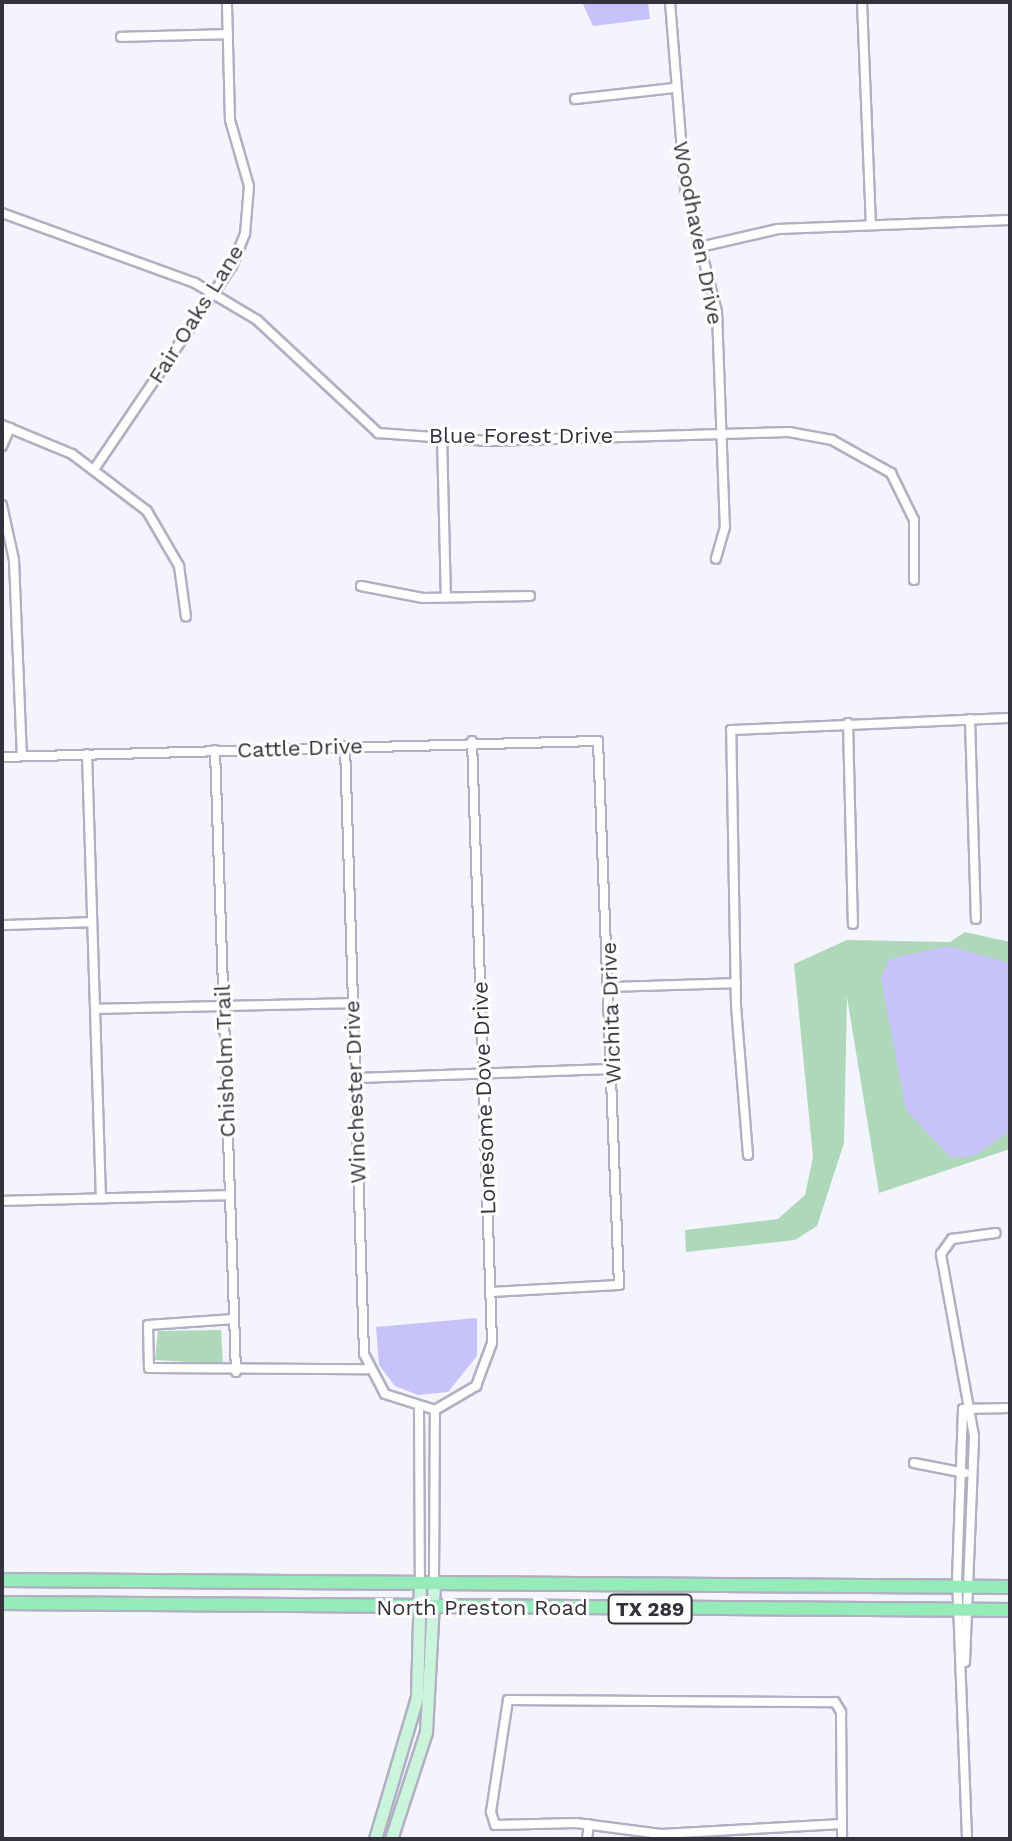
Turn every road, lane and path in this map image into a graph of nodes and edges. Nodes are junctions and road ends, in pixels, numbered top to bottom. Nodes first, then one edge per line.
1 (227, 2) edge
2 (670, 2) edge
3 (862, 2) edge
4 (228, 34) junction
5 (121, 37) dead end
6 (674, 88) junction
7 (575, 99) dead end
8 (2, 213) edge
9 (1010, 220) edge
10 (871, 224) junction
11 (700, 247) junction
12 (214, 294) junction
13 (6, 427) edge
14 (721, 433) junction
15 (442, 437) junction
16 (2, 446) edge
17 (95, 468) junction
18 (2, 505) edge
19 (716, 559) dead end
20 (914, 580) dead end
21 (361, 586) dead end
22 (530, 596) dead end
23 (446, 597) junction
24 (186, 617) dead end
25 (1010, 718) edge
26 (970, 719) junction
27 (848, 723) junction
28 (472, 741) junction
29 (598, 741) joint
30 (345, 746) junction
31 (215, 750) junction
32 (87, 754) junction
33 (22, 756) junction
34 (2, 757) edge
35 (976, 919) dead end
36 (92, 922) junction
37 (853, 924) dead end
38 (2, 925) edge
39 (736, 983) junction
40 (610, 987) junction
41 (353, 1003) junction
42 (224, 1006) junction
43 (95, 1009) junction
44 (613, 1069) junction
45 (483, 1073) junction
46 (355, 1078) junction
47 (748, 1155) dead end
48 (229, 1195) junction
49 (101, 1198) junction
50 (2, 1201) edge
51 (996, 1233) dead end
52 (490, 1292) junction
53 (234, 1319) junction
54 (367, 1369) junction
55 (236, 1372) junction
56 (1010, 1408) edge
57 (963, 1409) junction
58 (419, 1410) junction
59 (435, 1410) junction
60 (419, 1446) junction
61 (435, 1446) junction
62 (914, 1463) dead end
63 (961, 1473) junction
64 (974, 1474) junction
65 (2, 1580) edge
66 (68, 1580) junction
67 (420, 1584) junction
68 (434, 1584) junction
69 (963, 1587) junction
70 (1010, 1587) edge
71 (2, 1603) edge
72 (68, 1603) junction
73 (426, 1608) junction
74 (964, 1610) junction
75 (1010, 1610) edge
76 (589, 1824) junction
77 (842, 1824) junction
78 (715, 1836) edge
79 (375, 1839) edge
80 (391, 1839) edge
81 (587, 1839) edge
82 (842, 1839) edge
83 (967, 1839) edge

1 - 4 street, Fair Oaks Lane
2 - 6 street, Woodhaven Drive
3 - 10 street
4 - 5 street
4 - 12 street, Fair Oaks Lane
6 - 7 street
6 - 11 street, Woodhaven Drive
8 - 12 street, Blue Forest Drive
9 - 10 street
10 - 11 street
11 - 14 street, Woodhaven Drive
12 - 15 street, Blue Forest Drive
12 - 17 street, Fair Oaks Lane
13 - 16 street
13 - 17 street
14 - 15 street, Blue Forest Drive
14 - 19 street, Woodhaven Drive
14 - 20 street, Blue Forest Drive
15 - 23 street
17 - 24 street
18 - 33 street
21 - 23 street
22 - 23 street
25 - 26 street
26 - 27 street
26 - 35 street
27 - 37 street
27 - 39 street
28 - 29 street, Cattle Drive
28 - 30 street, Cattle Drive
28 - 45 street, Lonesome Dove Drive
29 - 40 street, Wichita Drive
30 - 31 street, Cattle Drive
30 - 41 street, Winchester Drive
31 - 32 street, Cattle Drive
31 - 42 street, Chisholm Trail
32 - 33 street, Cattle Drive
32 - 36 street
33 - 34 street, Cattle Drive
36 - 38 street
36 - 43 street
39 - 40 street
39 - 47 street
40 - 44 street, Wichita Drive
41 - 42 street
41 - 46 street, Winchester Drive
42 - 43 street
42 - 48 street, Chisholm Trail
43 - 49 street
44 - 45 street
44 - 52 street, Wichita Drive
45 - 46 street
45 - 52 street, Lonesome Dove Drive
46 - 54 street, Winchester Drive
48 - 49 street
48 - 53 street, Chisholm Trail
49 - 50 street
51 - 57 street
52 - 59 street, Lonesome Dove Drive
53 - 55 street, Chisholm Trail
53 - 55 street
54 - 55 street
54 - 58 street
56 - 57 street
57 - 63 street
57 - 64 street
58 - 59 street, Lonesome Dove Drive
58 - 60 street
59 - 61 street
60 - 61 street
60 - 67 street
61 - 68 street
62 - 63 street
63 - 64 street
63 - 69 street
64 - 69 street
65 - 66 main road, North Preston Road / TX 289
66 - 67 main road, North Preston Road / TX 289
66 - 72 main road
67 - 68 main road, North Preston Road / TX 289
67 - 73 street
68 - 69 main road, North Preston Road / TX 289
68 - 73 street
69 - 70 main road, North Preston Road / TX 289
69 - 74 street
71 - 72 main road, North Preston Road / TX 289
72 - 73 main road, North Preston Road / TX 289
73 - 74 main road, North Preston Road / TX 289
73 - 79 street
73 - 80 street
74 - 75 main road, North Preston Road / TX 289
74 - 83 street
76 - 77 street
76 - 78 street
76 - 81 street
77 - 78 street
77 - 82 street

